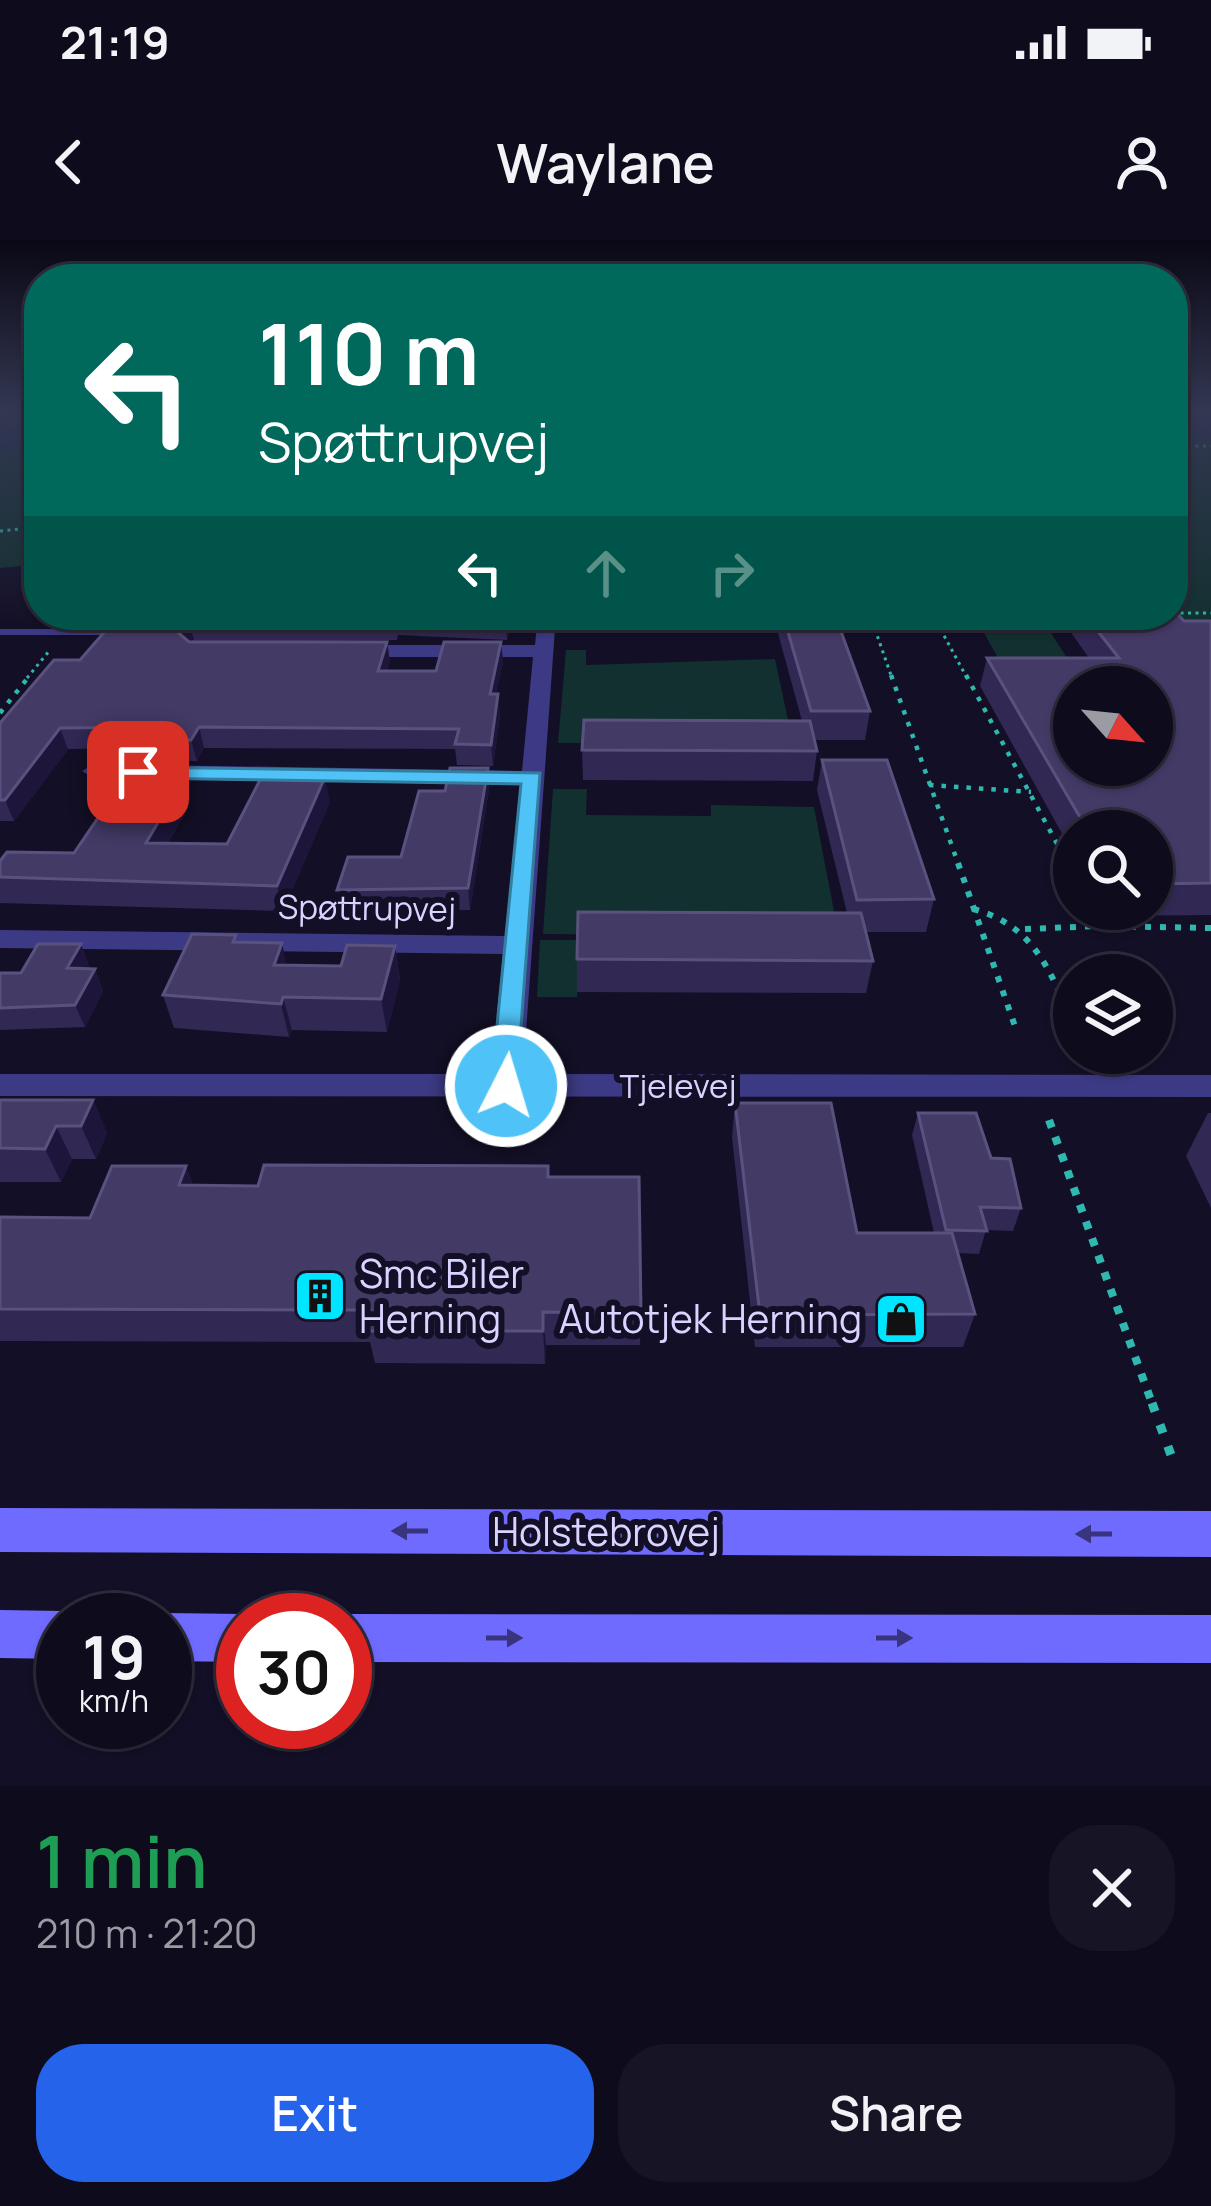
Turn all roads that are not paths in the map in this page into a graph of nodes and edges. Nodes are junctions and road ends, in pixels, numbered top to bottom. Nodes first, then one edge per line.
1 (546, 630) edge
2 (0, 632) edge
3 (145, 633) edge
4 (336, 651) edge
5 (544, 651) junction
6 (94, 771) dead end
7 (532, 778) junction
8 (0, 939) edge
9 (518, 945) junction
10 (0, 1085) edge
11 (1211, 1085) edge
12 (506, 1086) junction
13 (0, 1530) edge
14 (1211, 1534) edge
15 (0, 1634) edge
16 (36, 1635) edge
17 (372, 1638) edge
18 (1211, 1639) edge

1 - 5 street
2 - 3 lane
4 - 5 street
5 - 7 street
6 - 7 street
7 - 9 street
8 - 9 street, Spøttrupvej
9 - 12 street
10 - 12 street, Tjelevej
11 - 12 street, Tjelevej
14 -> 13 main road, Holstebrovej
15 - 16 main road
17 -> 18 main road

